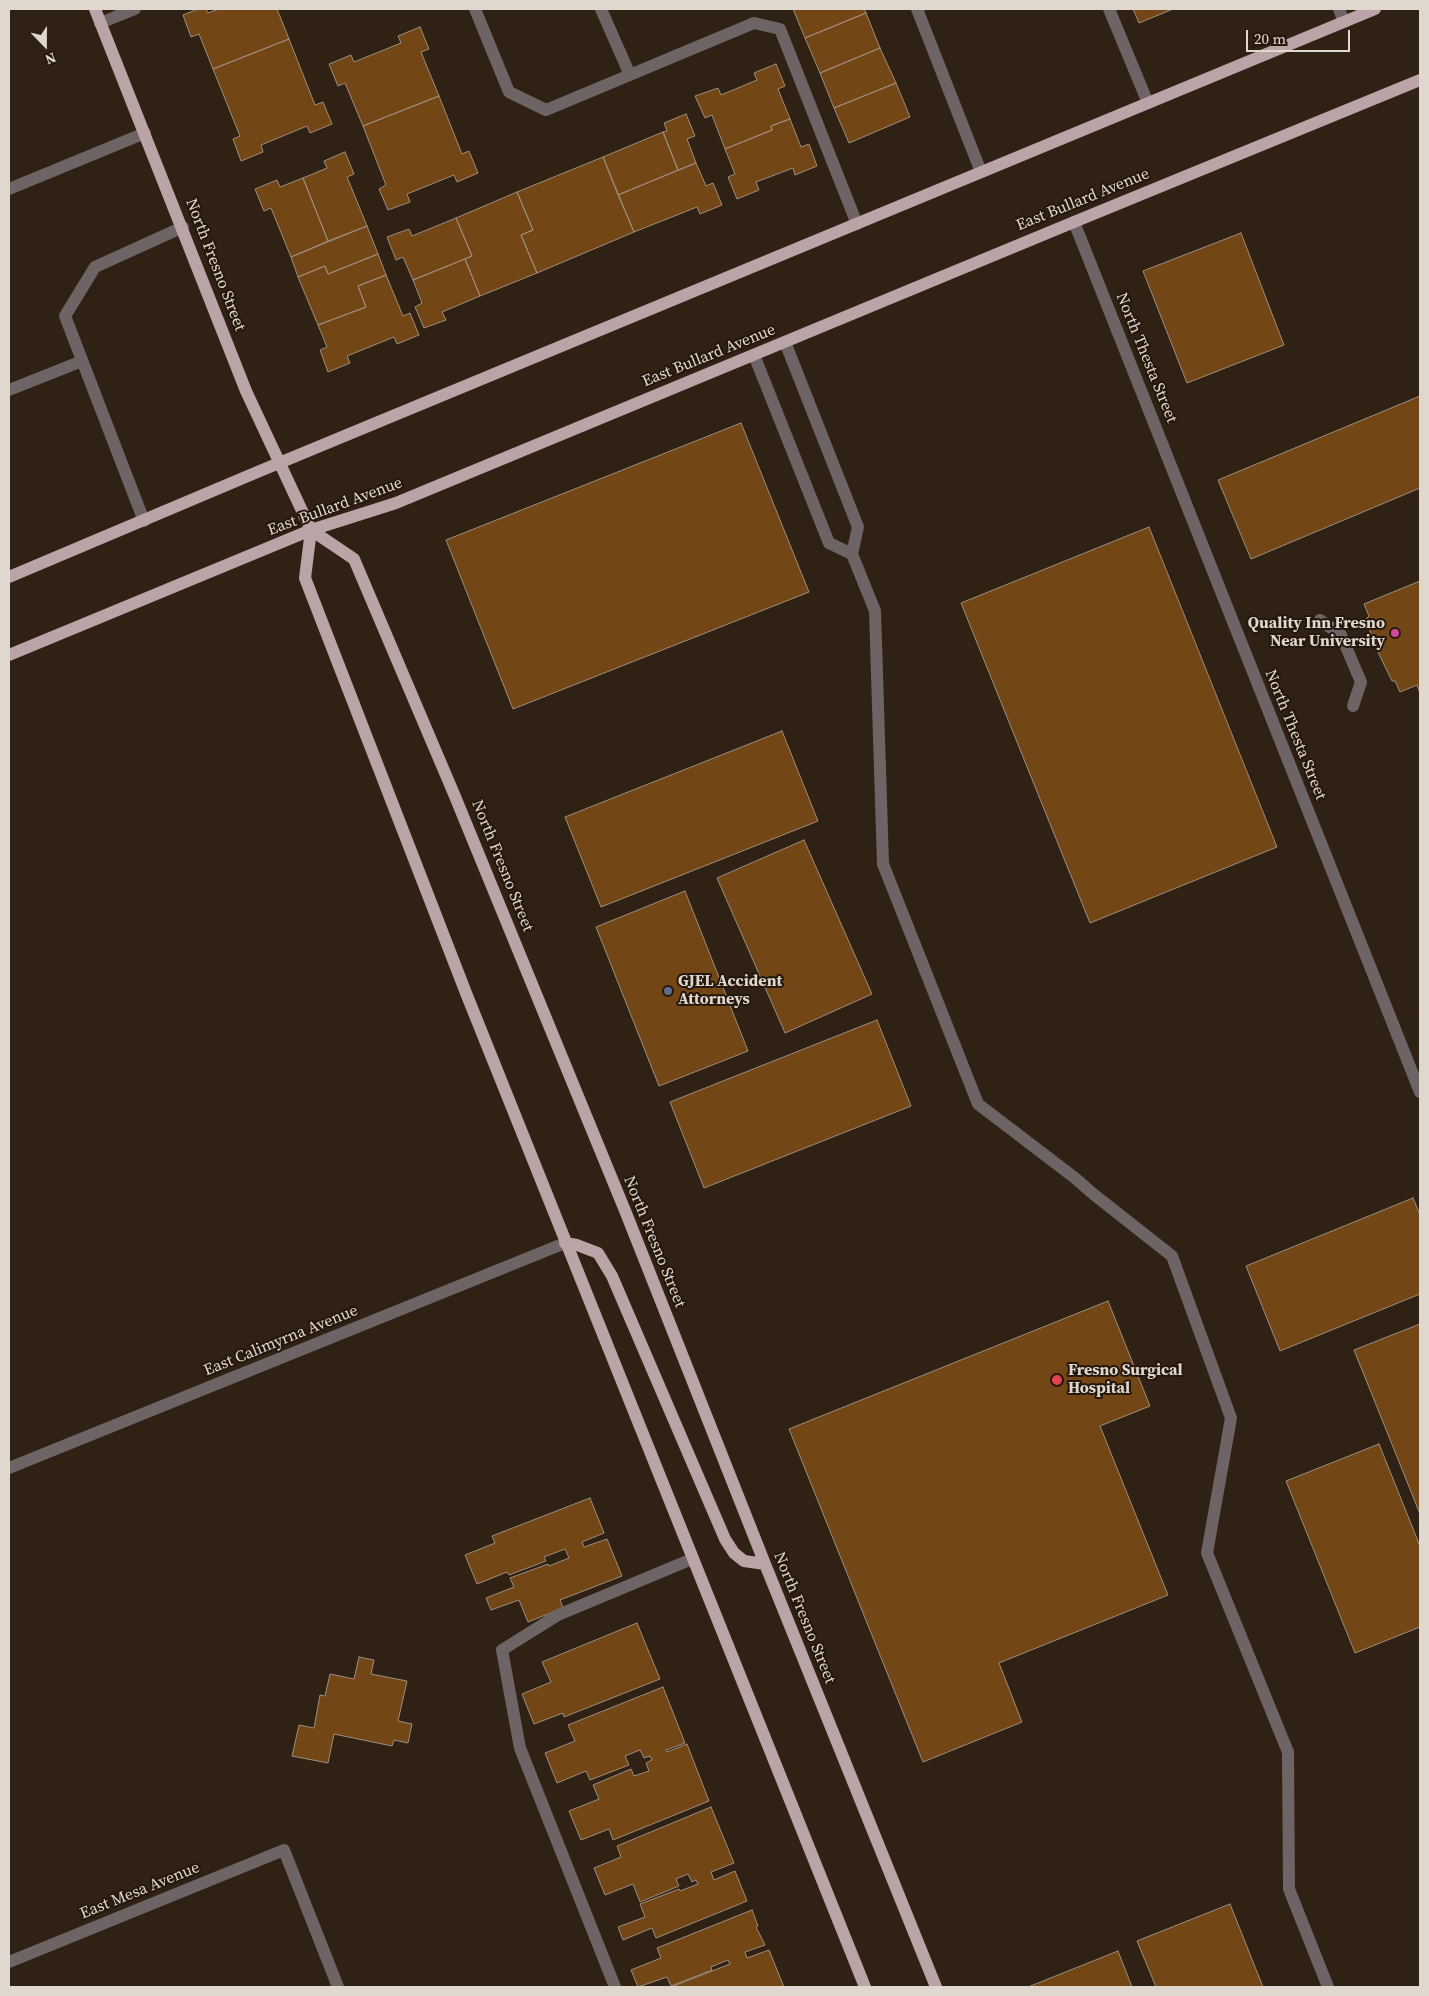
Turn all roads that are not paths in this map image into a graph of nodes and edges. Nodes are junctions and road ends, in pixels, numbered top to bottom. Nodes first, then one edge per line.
1 (94, 9) edge
2 (135, 9) edge
3 (475, 9) edge
4 (601, 9) edge
5 (917, 9) edge
6 (1109, 9) edge
7 (1339, 9) edge
8 (1375, 9) edge
9 (1344, 22) junction
10 (100, 23) junction
11 (630, 75) junction
12 (1420, 80) edge
13 (1148, 103) junction
14 (145, 133) junction
15 (982, 172) junction
16 (9, 189) edge
17 (1074, 222) junction
18 (857, 224) junction
19 (183, 227) junction
20 (784, 342) junction
21 (754, 354) junction
22 (82, 361) junction
23 (9, 390) edge
24 (281, 463) junction
25 (144, 521) junction
26 (311, 530) junction
27 (852, 554) junction
28 (9, 577) edge
29 (1320, 620) dead end
30 (9, 655) edge
31 (1354, 706) dead end
32 (1420, 1092) edge
33 (565, 1244) junction
34 (9, 1468) edge
35 (692, 1558) junction
36 (765, 1564) junction
37 (9, 1962) edge
38 (338, 1987) edge
39 (615, 1987) edge
40 (865, 1987) edge
41 (936, 1987) edge
42 (1328, 1987) edge

1 - 10 main road, North Fresno Street
2 - 10 street
3 - 11 street
4 - 11 street
5 - 15 street
6 - 13 street
7 - 9 street
8 - 9 main road
9 - 13 main road
10 - 14 main road, North Fresno Street
11 - 18 street
12 - 17 main road, East Bullard Avenue
13 - 15 main road
14 - 16 street
14 - 19 main road, North Fresno Street
15 - 18 main road
17 - 20 main road, East Bullard Avenue
17 - 32 street, North Thesta Street
18 - 24 main road
19 - 22 street
19 - 24 main road, North Fresno Street
20 - 21 main road, East Bullard Avenue
20 - 27 street
21 - 26 main road, East Bullard Avenue
21 - 27 street
22 - 23 street
22 - 25 street
24 - 25 main road
24 - 26 main road, North Fresno Street
25 - 28 main road
26 - 30 main road, East Bullard Avenue
26 - 33 main road
26 - 36 main road, North Fresno Street
27 - 42 street
29 - 31 street
33 - 34 street, East Calimyrna Avenue
33 - 35 main road
33 - 36 main road
35 - 39 street
35 - 40 main road
36 - 41 main road, North Fresno Street
37 - 38 street, East Mesa Avenue

